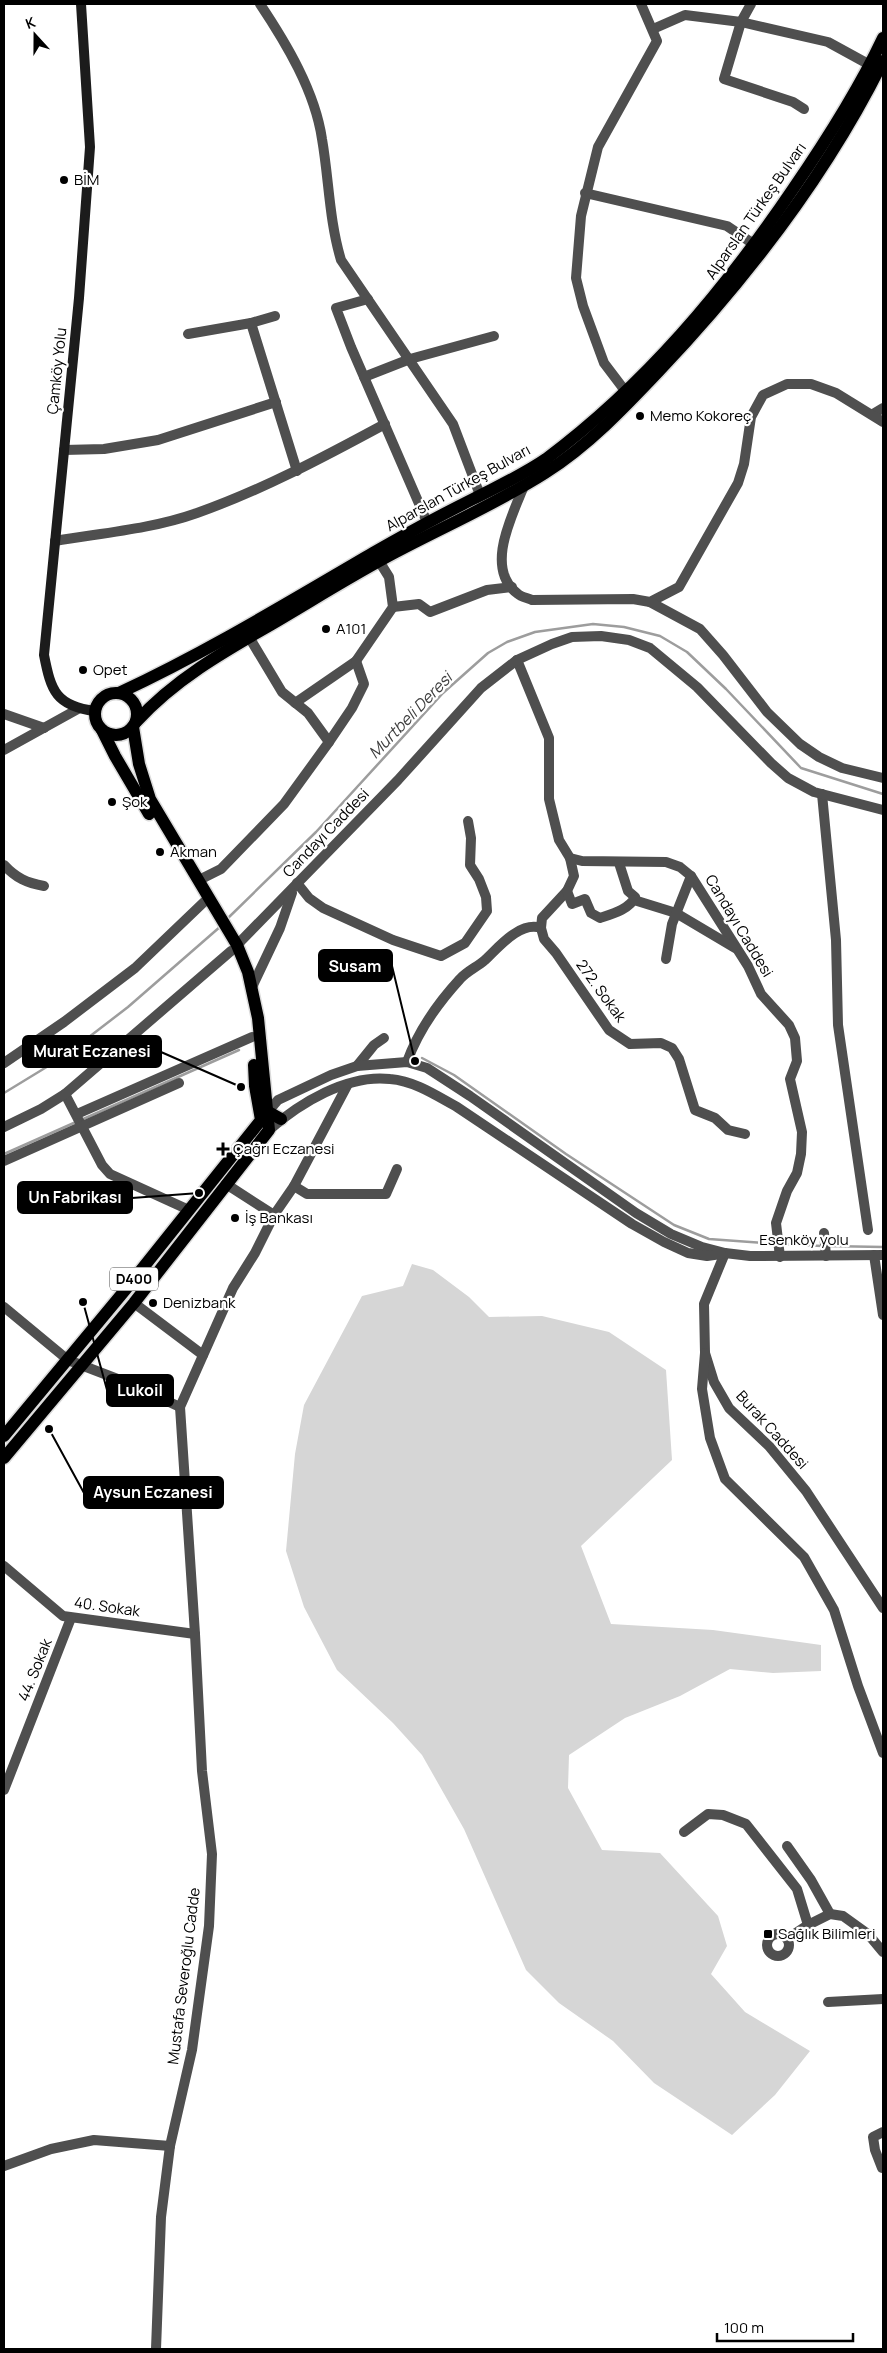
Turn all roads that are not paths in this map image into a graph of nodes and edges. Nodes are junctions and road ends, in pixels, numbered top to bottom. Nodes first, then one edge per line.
1 (82, 4) edge
2 (260, 4) edge
3 (641, 4) edge
4 (751, 4) edge
5 (741, 22) junction
6 (653, 28) junction
7 (883, 38) edge
8 (883, 61) edge
9 (870, 66) junction
10 (804, 109) dead end
11 (585, 193) junction
12 (755, 246) junction
13 (368, 299) junction
14 (275, 316) dead end
15 (251, 323) junction
16 (188, 334) dead end
17 (494, 336) dead end
18 (410, 359) junction
19 (364, 377) junction
20 (626, 392) junction
21 (276, 402) junction
22 (883, 408) edge
23 (873, 414) junction
24 (883, 422) edge
25 (385, 424) junction
26 (64, 450) junction
27 (297, 471) junction
28 (524, 486) junction
29 (480, 495) junction
30 (428, 522) junction
31 (55, 541) junction
32 (379, 562) junction
33 (512, 587) junction
34 (650, 602) junction
35 (393, 607) junction
36 (249, 637) junction
37 (517, 660) junction
38 (356, 661) junction
39 (119, 693) junction
40 (296, 703) junction
41 (78, 709) junction
42 (95, 711) junction
43 (4, 714) edge
44 (134, 725) junction
45 (44, 728) junction
46 (102, 730) junction
47 (329, 742) junction
48 (4, 750) edge
49 (883, 778) edge
50 (822, 794) junction
51 (883, 810) edge
52 (468, 821) dead end
53 (570, 858) junction
54 (619, 863) junction
55 (4, 865) edge
56 (691, 876) junction
57 (199, 880) junction
58 (297, 883) junction
59 (44, 886) dead end
60 (567, 891) junction
61 (206, 899) junction
62 (634, 900) junction
63 (676, 913) junction
64 (541, 928) junction
65 (232, 944) junction
66 (736, 948) junction
67 (666, 959) dead end
68 (252, 987) junction
69 (252, 1037) junction
70 (384, 1038) dead end
71 (407, 1062) junction
72 (4, 1063) edge
73 (357, 1066) junction
74 (179, 1083) dead end
75 (348, 1084) junction
76 (65, 1094) junction
77 (281, 1119) joint
78 (80, 1120) junction
79 (265, 1121) junction
80 (4, 1127) edge
81 (745, 1134) dead end
82 (4, 1161) edge
83 (397, 1169) dead end
84 (226, 1184) junction
85 (294, 1186) junction
86 (189, 1210) junction
87 (274, 1215) junction
88 (868, 1230) dead end
89 (780, 1248) junction
90 (724, 1253) junction
91 (879, 1255) edge
92 (134, 1304) junction
93 (4, 1307) edge
94 (883, 1315) edge
95 (705, 1353) junction
96 (202, 1355) junction
97 (68, 1360) junction
98 (81, 1364) junction
99 (180, 1407) junction
100 (4, 1436) edge
101 (4, 1458) edge
102 (4, 1566) edge
103 (883, 1608) edge
104 (72, 1618) junction
105 (195, 1634) junction
106 (883, 1753) edge
107 (4, 1790) edge
108 (684, 1832) dead end
109 (787, 1846) dead end
110 (830, 1914) junction
111 (808, 1925) junction
112 (788, 1939) dead end
113 (883, 1952) edge
114 (883, 1999) edge
115 (828, 2002) dead end
116 (883, 2132) edge
117 (170, 2146) junction
118 (4, 2166) edge
119 (882, 2168) edge
120 (156, 2349) edge

1 - 26 main road, Çamköy Yolu
2 - 13 street
3 - 6 street
4 - 5 street
5 - 6 street
5 - 9 street
5 - 10 street
6 - 11 street
7 - 9 main road, Alparslan Türkeş Bulvarı
8 - 28 main road, Alparslan Türkeş Bulvarı
9 - 12 main road, Alparslan Türkeş Bulvarı
11 - 12 street
11 - 20 street
12 - 20 main road, Alparslan Türkeş Bulvarı
13 - 18 street
13 - 19 street
14 - 15 street
15 - 16 street
15 - 21 street
17 - 18 street
18 - 19 street
18 - 29 street
19 - 25 street
20 - 29 main road, Alparslan Türkeş Bulvarı
21 - 26 street
21 - 27 street
22 - 23 street
23 - 24 street
23 - 34 street
25 - 27 street
25 - 30 street
26 - 31 main road, Çamköy Yolu
27 - 31 street
28 - 32 main road, Alparslan Türkeş Bulvarı
28 - 33 street
29 - 30 main road, Alparslan Türkeş Bulvarı
30 - 39 main road, Alparslan Türkeş Bulvarı
31 - 41 main road, Çamköy Yolu
32 - 35 street
32 - 36 main road, Alparslan Türkeş Bulvarı
33 - 34 street
33 - 35 street
34 - 49 street
35 - 38 street
36 - 40 street
36 - 44 main road, Alparslan Türkeş Bulvarı
37 - 50 street, Candayı Caddesi
37 - 53 street
37 - 58 street, Candayı Caddesi
38 - 40 street
38 - 47 street
39 - 42 main road
39 - 44 main road
40 - 47 street
41 - 42 main road, Çamköy Yolu
41 - 45 street
42 - 46 main road
43 - 45 street
44 - 46 main road
44 - 57 main road
45 - 48 street
46 - 61 main road
47 - 57 street
50 - 51 street, Candayı Caddesi
50 - 88 street
52 - 58 street
53 - 54 street, Candayı Caddesi
53 - 60 street
54 - 56 street, Candayı Caddesi
54 - 62 street
55 - 59 street
56 - 63 street
56 - 66 street, Candayı Caddesi
57 - 61 main road
58 - 65 street, Candayı Caddesi
58 - 68 street
60 - 62 street
60 - 64 street
61 - 65 main road
61 - 72 street
62 - 63 street
63 - 66 street
63 - 67 street
64 - 71 street
64 - 81 street, 272. Sokak
65 - 68 main road
65 - 69 main road
65 - 76 street, Candayı Caddesi
66 - 89 street, Candayı Caddesi
68 - 79 main road
69 - 78 street
69 - 79 main road
70 - 73 street
71 - 73 street
71 - 90 street
73 - 79 street
74 - 78 street
75 - 77 street
75 - 85 street
75 - 90 street
76 - 78 street
76 - 80 street, Candayı Caddesi
77 - 79 main road
78 - 82 street
78 - 86 street
79 - 84 main road, D400
79 - 86 main road, D400
83 - 85 street
84 - 87 street
84 - 92 main road, D400
85 - 87 street
86 - 97 main road, D400
87 - 96 street
89 - 90 street, Esenköy yolu
89 - 91 street, Esenköy yolu
90 - 95 street, Burak Caddesi
91 - 94 street
92 - 96 street
92 - 98 main road, D400
93 - 97 street
95 - 103 street, Burak Caddesi
95 - 106 street
96 - 99 street
97 - 98 street
97 - 100 main road, D400
98 - 99 street
98 - 101 main road, D400
99 - 105 street, Mustafa Severoğlu Cadde
102 - 104 street, 40. Sokak
104 - 105 street, 40. Sokak
104 - 107 street, 44. Sokak
105 - 117 street, Mustafa Severoğlu Cadde
108 - 111 street
109 - 110 street
110 - 111 street
110 - 113 street
111 - 112 street
114 - 115 street
116 - 119 street
117 - 118 street
117 - 120 street, Mustafa Severoğlu Cadde

